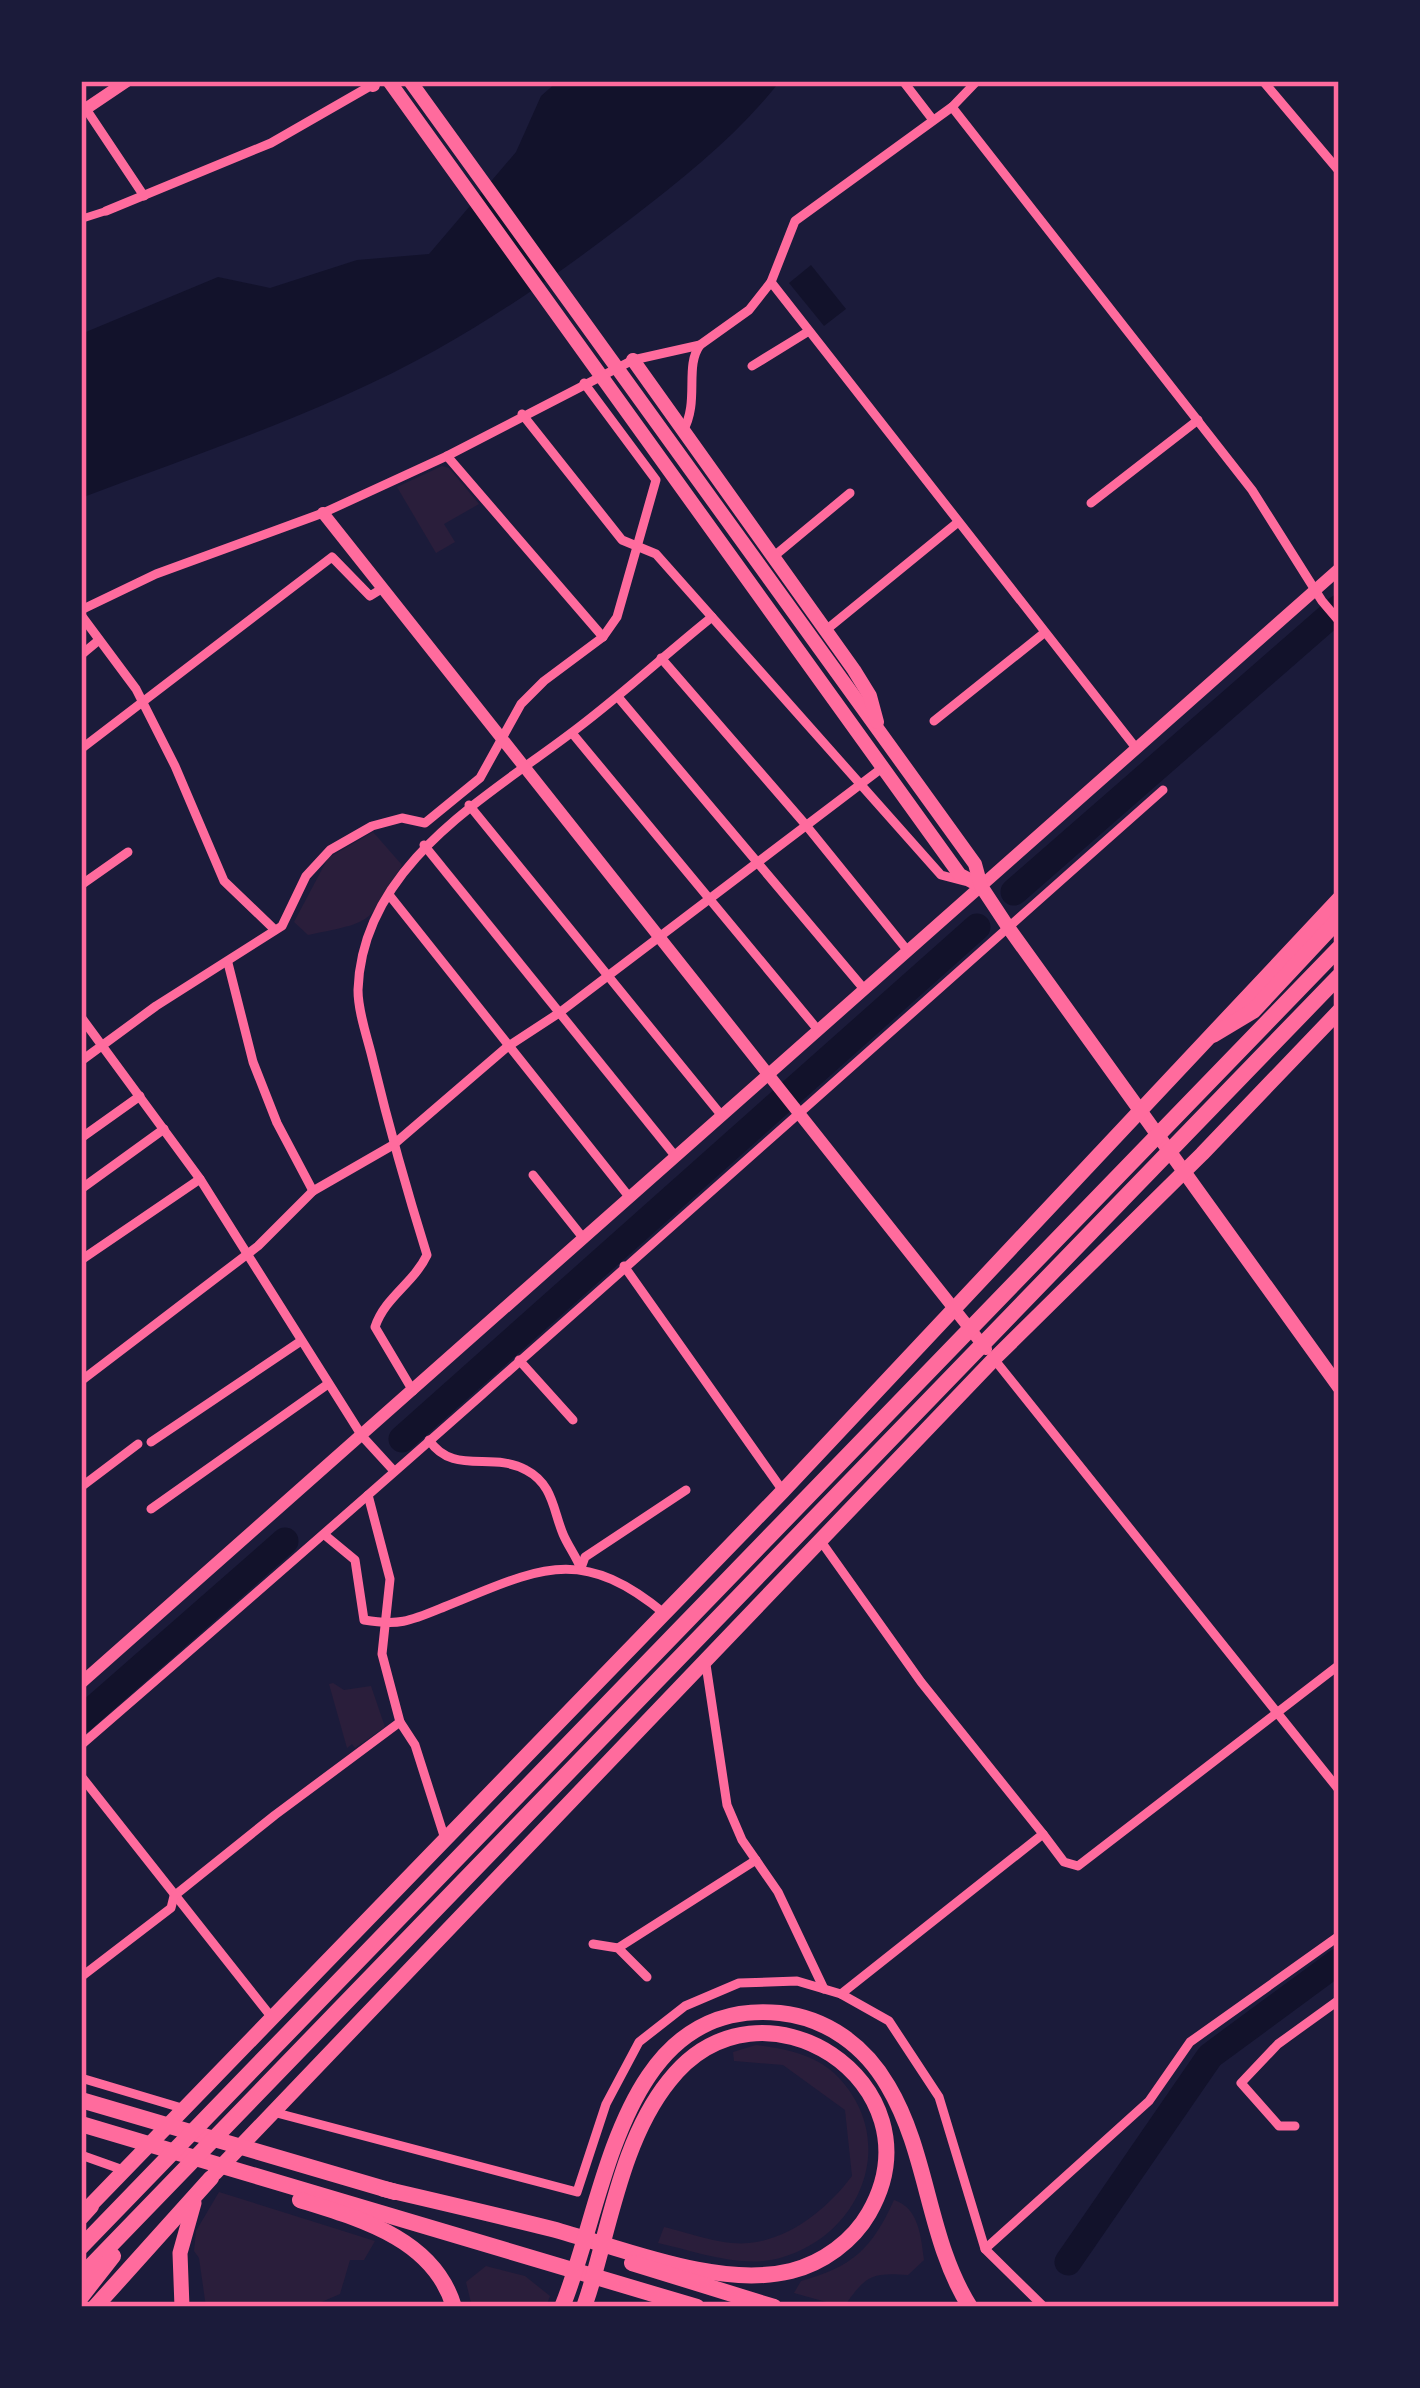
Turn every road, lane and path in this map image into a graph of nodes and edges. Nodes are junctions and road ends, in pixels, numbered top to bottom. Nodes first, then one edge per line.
1 (127, 81) edge
2 (410, 81) edge
3 (903, 81) edge
4 (977, 81) edge
5 (1263, 81) edge
6 (378, 82) edge
7 (107, 87) edge
8 (952, 107) junction
9 (83, 110) edge
10 (933, 121) junction
11 (1339, 171) edge
12 (144, 196) junction
13 (106, 211) joint
14 (81, 219) edge
15 (771, 282) junction
16 (809, 331) junction
17 (700, 345) junction
18 (633, 360) junction
19 (752, 367) dead end
20 (584, 383) junction
21 (522, 414) junction
22 (1198, 420) junction
23 (683, 432) junction
24 (447, 456) junction
25 (850, 493) dead end
26 (1091, 503) dead end
27 (323, 513) junction
28 (957, 523) junction
29 (636, 547) junction
30 (773, 557) junction
31 (1339, 569) edge
32 (383, 588) junction
33 (1318, 596) junction
34 (81, 613) edge
35 (712, 616) junction
36 (1339, 621) edge
37 (826, 630) junction
38 (1044, 633) junction
39 (604, 637) junction
40 (99, 640) junction
41 (81, 655) edge
42 (661, 658) junction
43 (618, 697) junction
44 (140, 701) junction
45 (934, 721) dead end
46 (879, 732) junction
47 (572, 733) junction
48 (503, 740) junction
49 (1136, 748) junction
50 (81, 749) edge
51 (523, 768) junction
52 (882, 768) junction
53 (857, 785) junction
54 (1163, 790) dead end
55 (469, 805) junction
56 (805, 824) junction
57 (424, 845) junction
58 (128, 851) dead end
59 (758, 860) junction
60 (81, 885) edge
61 (980, 886) junction
62 (390, 896) junction
63 (709, 896) junction
64 (1339, 899) edge
65 (1339, 919) edge
66 (1008, 927) junction
67 (275, 930) junction
68 (658, 935) junction
69 (1339, 948) edge
70 (907, 950) junction
71 (228, 963) junction
72 (609, 975) junction
73 (1339, 976) edge
74 (864, 989) junction
75 (1339, 1011) edge
76 (559, 1013) junction
77 (81, 1017) edge
78 (818, 1030) junction
79 (1213, 1035) junction
80 (102, 1045) junction
81 (508, 1047) junction
82 (81, 1060) edge
83 (774, 1079) junction
84 (140, 1096) junction
85 (797, 1108) junction
86 (1140, 1110) junction
87 (722, 1116) junction
88 (164, 1129) junction
89 (81, 1138) edge
90 (393, 1144) junction
91 (676, 1156) junction
92 (1184, 1171) junction
93 (533, 1175) dead end
94 (200, 1179) junction
95 (81, 1189) edge
96 (314, 1191) junction
97 (629, 1198) junction
98 (584, 1239) junction
99 (248, 1255) junction
100 (81, 1260) edge
101 (624, 1266) junction
102 (953, 1308) junction
103 (301, 1341) junction
104 (994, 1359) junction
105 (519, 1360) junction
106 (81, 1381) edge
107 (328, 1384) junction
108 (1339, 1387) edge
109 (413, 1391) junction
110 (574, 1420) dead end
111 (362, 1436) junction
112 (429, 1441) junction
113 (394, 1471) junction
114 (81, 1487) edge
115 (686, 1490) dead end
116 (783, 1491) junction
117 (368, 1495) junction
118 (151, 1509) dead end
119 (326, 1536) junction
120 (820, 1540) junction
121 (581, 1569) junction
122 (665, 1614) junction
123 (383, 1623) junction
124 (705, 1658) junction
125 (1339, 1665) edge
126 (81, 1683) edge
127 (1277, 1713) junction
128 (400, 1722) junction
129 (81, 1745) edge
130 (81, 1776) edge
131 (1339, 1790) edge
132 (1043, 1834) junction
133 (445, 1839) junction
134 (756, 1860) junction
135 (174, 1896) junction
136 (1339, 1936) edge
137 (592, 1944) dead end
138 (618, 1948) junction
139 (81, 1977) edge
140 (647, 1977) dead end
141 (824, 1989) junction
142 (841, 1994) junction
143 (1339, 2000) edge
144 (273, 2019) junction
145 (81, 2078) edge
146 (81, 2100) edge
147 (185, 2110) junction
148 (272, 2112) junction
149 (1295, 2126) dead end
150 (81, 2128) edge
151 (81, 2156) edge
152 (126, 2171) junction
153 (242, 2176) junction
154 (211, 2178) junction
155 (173, 2180) junction
156 (84, 2213) edge
157 (81, 2247) edge
158 (986, 2249) junction
159 (141, 2256) junction
160 (639, 2259) junction
161 (81, 2276) edge
162 (81, 2296) edge
163 (95, 2307) edge
164 (108, 2307) edge
165 (182, 2307) edge
166 (454, 2307) edge
167 (562, 2307) edge
168 (584, 2307) edge
169 (697, 2307) edge
170 (774, 2307) edge
171 (970, 2307) edge
172 (1044, 2307) edge

1 - 7 street
2 - 46 main road
3 - 10 street
4 - 8 street
5 - 11 street
6 - 12 street
6 - 52 main road
7 - 9 street
8 - 10 street
8 - 22 street
9 - 12 street
10 - 15 street
12 - 13 street
13 - 14 street
15 - 16 street
15 - 17 street
16 - 19 street
16 - 28 street
17 - 18 street
17 - 23 street
18 - 20 street
18 - 23 main road
20 - 21 street
20 - 29 street
21 - 24 street
21 - 29 street
22 - 26 street
22 - 33 street
23 - 30 main road
24 - 27 street
24 - 39 street
25 - 30 street
27 - 32 street
27 - 34 street
28 - 37 street
28 - 38 street
29 - 35 street
29 - 39 street
30 - 37 main road
31 - 33 street
32 - 44 street
32 - 48 street
33 - 36 street
33 - 49 street
34 - 40 street
35 - 42 street
35 - 53 street
37 - 46 main road
38 - 45 street
38 - 49 street
39 - 48 street
40 - 41 street
40 - 44 street
42 - 43 street
42 - 56 street
43 - 47 street
43 - 59 street
44 - 50 street
44 - 67 street
46 - 61 main road
47 - 51 street
47 - 63 street
48 - 51 street
48 - 67 street
49 - 61 street
51 - 55 street
51 - 68 street
52 - 53 street
52 - 61 main road
53 - 56 street
53 - 61 street
54 - 66 street
55 - 57 street
55 - 72 street
56 - 59 street
56 - 70 street
57 - 62 street
57 - 76 street
58 - 60 street
59 - 63 street
59 - 74 street
61 - 66 main road
61 - 70 street
62 - 81 street
62 - 90 street
63 - 68 street
63 - 78 street
64 - 79 main road
65 - 79 highway
66 - 85 street
66 - 86 main road
67 - 71 street
68 - 72 street
68 - 83 street
69 - 157 highway
70 - 74 street
71 - 80 street
71 - 96 street
72 - 76 street
72 - 87 street
73 - 155 highway
74 - 78 street
75 - 92 main road
76 - 81 street
76 - 91 street
77 - 80 street
78 - 83 street
79 - 86 main road
80 - 82 street
80 - 84 street
81 - 90 street
81 - 97 street
83 - 85 street
83 - 87 street
84 - 88 street
84 - 89 street
85 - 101 street
85 - 102 street
86 - 92 main road
86 - 102 main road
87 - 91 street
88 - 94 street
88 - 95 street
90 - 96 street
90 - 109 street
91 - 97 street
92 - 104 main road
92 - 108 main road
93 - 98 street
94 - 99 street
94 - 100 street
96 - 99 street
97 - 98 street
98 - 109 street
99 - 103 street
99 - 106 street
101 - 105 street
101 - 116 street
102 - 104 street
102 - 116 main road
103 - 107 street
103 - 114 street
104 - 120 main road
104 - 127 street
105 - 110 street
105 - 112 street
107 - 111 street
107 - 118 street
109 - 111 street
111 - 113 street
111 - 126 street
112 - 113 street
112 - 121 street
113 - 117 street
115 - 121 street
116 - 122 main road
117 - 119 street
117 - 123 street
119 - 123 street
119 - 129 street
120 - 124 main road
120 - 132 street
121 - 122 street
121 - 123 street
122 - 133 main road
123 - 128 street
124 - 134 street
124 - 148 main road
125 - 127 street
127 - 131 street
127 - 132 street
128 - 133 street
128 - 135 street
130 - 135 street
132 - 142 street
133 - 144 main road
134 - 138 street
134 - 141 street
135 - 139 street
135 - 144 street
136 - 158 street
137 - 138 street
138 - 140 street
141 - 142 street
141 - 148 street
142 - 158 street
143 - 149 street
144 - 147 main road
145 - 147 street
146 - 160 highway
147 - 152 main road
148 - 154 main road
150 - 153 highway
151 - 152 street
152 - 156 main road
153 - 166 highway
153 - 169 highway
154 - 159 highway
154 - 165 main road
155 - 161 highway
155 - 162 highway
158 - 172 street
159 - 163 highway
159 - 164 highway
160 - 168 highway
160 - 170 highway
167 - 171 highway

